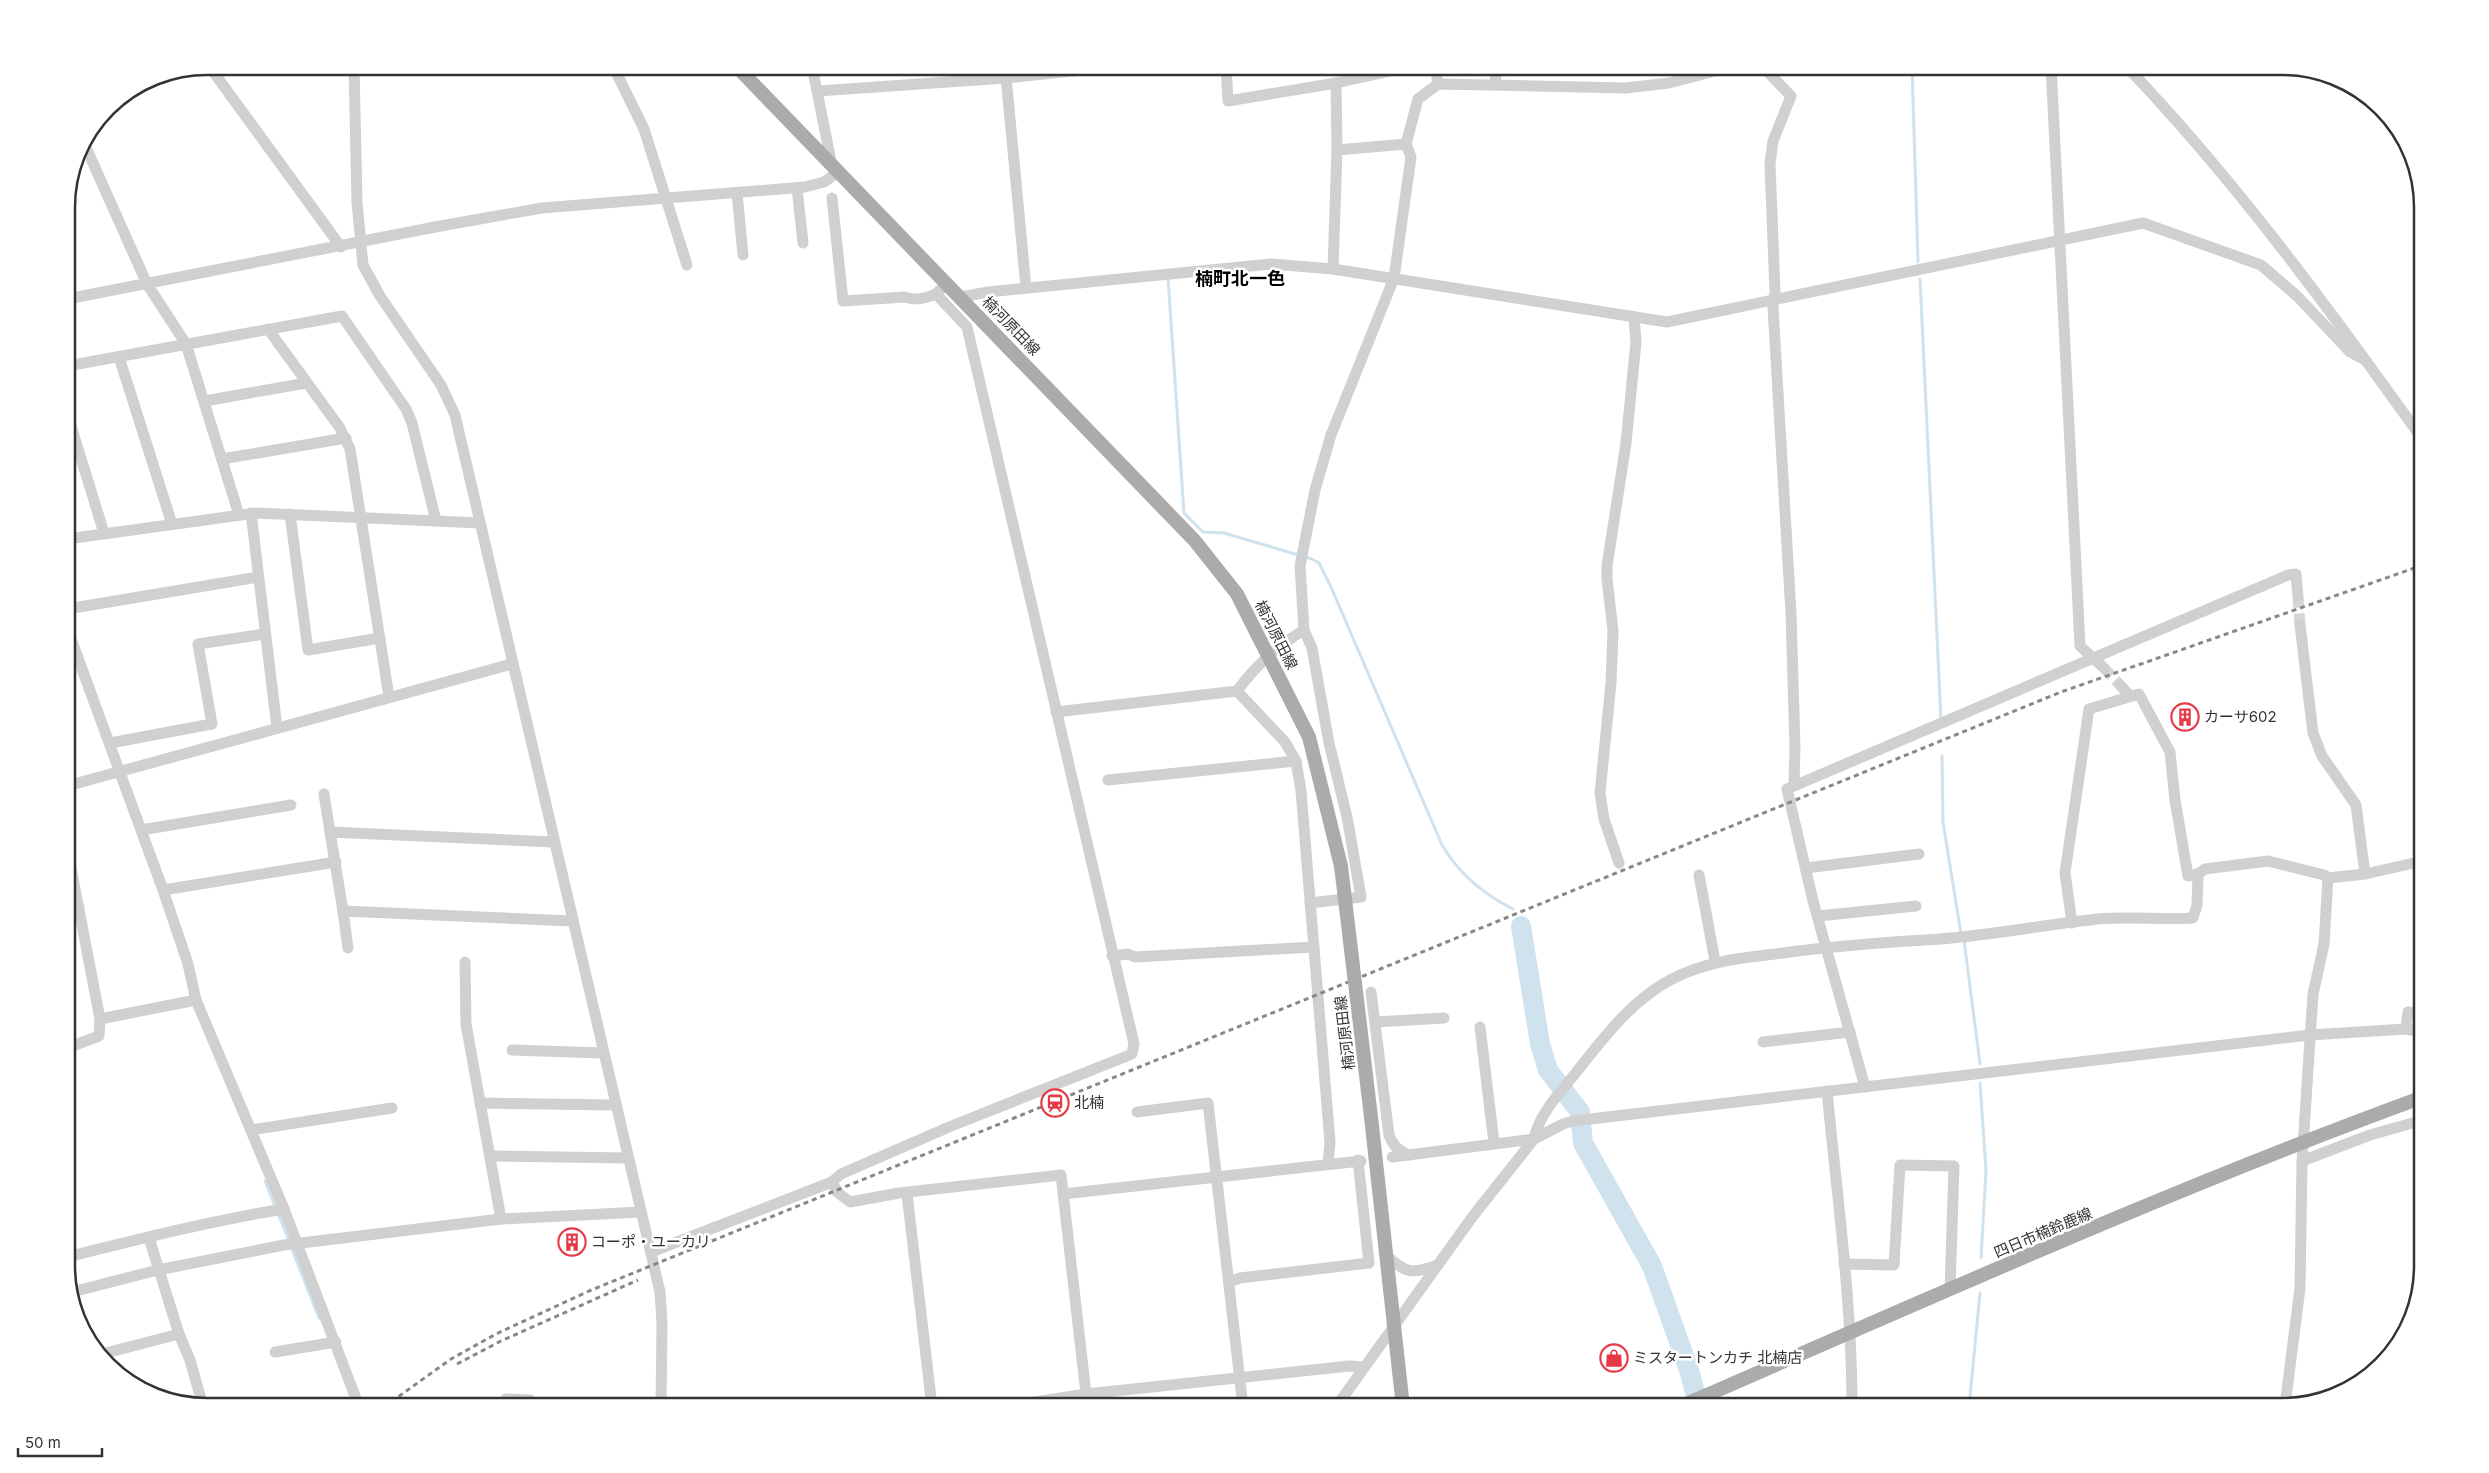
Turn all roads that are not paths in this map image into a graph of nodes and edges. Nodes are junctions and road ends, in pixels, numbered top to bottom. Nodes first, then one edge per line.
1 (215, 75) edge
2 (354, 75) edge
3 (617, 75) edge
4 (745, 75) edge
5 (814, 75) edge
6 (1006, 75) edge
7 (1034, 75) edge
8 (1227, 75) edge
9 (1374, 75) edge
10 (1436, 75) edge
11 (1496, 75) edge
12 (1700, 75) edge
13 (1771, 75) edge
14 (2051, 75) edge
15 (2134, 75) edge
16 (1006, 78) junction
17 (1336, 84) junction
18 (1438, 84) junction
19 (1495, 84) junction
20 (818, 90) junction
21 (1406, 144) junction
22 (1337, 150) junction
23 (88, 152) edge
24 (835, 169) junction
25 (797, 188) junction
26 (737, 193) junction
27 (832, 198) dead end
28 (665, 199) junction
29 (2060, 239) junction
30 (360, 242) junction
31 (803, 243) dead end
32 (341, 247) junction
33 (742, 255) dead end
34 (687, 265) dead end
35 (1333, 268) junction
36 (1394, 278) junction
37 (947, 283) junction
38 (147, 284) junction
39 (1026, 288) junction
40 (936, 294) junction
41 (75, 297) edge
42 (961, 297) junction
43 (1775, 300) junction
44 (1634, 317) junction
45 (268, 329) junction
46 (186, 344) junction
47 (119, 357) junction
48 (2366, 360) junction
49 (75, 364) edge
50 (306, 383) junction
51 (205, 401) junction
52 (2414, 429) edge
53 (346, 438) junction
54 (75, 442) edge
55 (222, 459) junction
56 (245, 514) junction
57 (290, 514) junction
58 (361, 518) junction
59 (436, 521) junction
60 (480, 523) junction
61 (172, 524) junction
62 (104, 534) junction
63 (75, 538) edge
64 (258, 577) junction
65 (2298, 596) tunnel mouth
66 (75, 608) edge
67 (2300, 626) tunnel mouth
68 (1304, 630) junction
69 (265, 634) junction
70 (380, 638) junction
71 (75, 652) edge
72 (1269, 656) junction
73 (2095, 659) junction
74 (512, 664) junction
75 (2104, 668) tunnel mouth
76 (2120, 686) tunnel mouth
77 (1237, 690) junction
78 (2130, 696) junction
79 (389, 697) junction
80 (1056, 712) junction
81 (277, 728) junction
82 (110, 743) junction
83 (1296, 761) junction
84 (120, 771) junction
85 (1108, 780) dead end
86 (75, 784) edge
87 (1794, 785) junction
88 (324, 794) dead end
89 (290, 805) dead end
90 (141, 830) junction
91 (330, 832) junction
92 (554, 842) junction
93 (1918, 854) dead end
94 (336, 862) junction
95 (1619, 863) dead end
96 (2414, 863) edge
97 (1806, 868) junction
98 (2198, 874) junction
99 (2365, 874) junction
100 (1699, 876) dead end
101 (2328, 878) junction
102 (75, 887) edge
103 (163, 890) junction
104 (1310, 903) junction
105 (1916, 906) dead end
106 (79, 907) junction
107 (75, 908) edge
108 (343, 911) junction
109 (1818, 916) junction
110 (571, 921) junction
111 (2072, 923) junction
112 (1314, 947) junction
113 (1825, 947) junction
114 (348, 948) dead end
115 (1112, 956) junction
116 (465, 962) dead end
117 (1715, 962) junction
118 (1371, 992) dead end
119 (196, 1000) junction
120 (2414, 1012) edge
121 (1444, 1018) dead end
122 (100, 1020) junction
123 (1375, 1022) junction
124 (1480, 1027) dead end
125 (2406, 1029) junction
126 (2414, 1031) edge
127 (1850, 1032) junction
128 (2310, 1035) junction
129 (1763, 1042) dead end
130 (75, 1045) edge
131 (512, 1050) dead end
132 (602, 1053) junction
133 (1865, 1087) junction
134 (1827, 1091) junction
135 (2414, 1100) edge
136 (480, 1102) junction
137 (614, 1105) junction
138 (392, 1108) dead end
139 (1137, 1112) dead end
140 (2414, 1123) edge
141 (251, 1130) junction
142 (1534, 1139) junction
143 (2304, 1141) junction
144 (1494, 1144) junction
145 (1409, 1154) junction
146 (490, 1156) junction
147 (1392, 1157) dead end
148 (628, 1158) junction
149 (2302, 1161) junction
150 (1328, 1164) junction
151 (1218, 1177) junction
152 (832, 1182) junction
153 (907, 1194) junction
154 (1063, 1194) junction
155 (284, 1209) junction
156 (641, 1212) junction
157 (501, 1219) junction
158 (149, 1238) junction
159 (290, 1244) junction
160 (651, 1252) junction
161 (1385, 1254) junction
162 (75, 1255) edge
163 (1438, 1264) junction
164 (1844, 1264) junction
165 (158, 1270) junction
166 (1229, 1282) junction
167 (1950, 1290) junction
168 (78, 1291) edge
169 (1395, 1325) junction
170 (1849, 1332) junction
171 (179, 1334) junction
172 (336, 1342) junction
173 (108, 1352) edge
174 (275, 1352) dead end
175 (1364, 1367) junction
176 (1240, 1377) junction
177 (1086, 1394) junction
178 (201, 1398) edge
179 (356, 1398) edge
180 (661, 1398) edge
181 (931, 1398) edge
182 (1060, 1398) edge
183 (1242, 1398) edge
184 (1342, 1398) edge
185 (1402, 1398) edge
186 (1701, 1398) edge
187 (1852, 1398) edge
188 (2286, 1398) edge

1 - 32 street
2 - 30 street
3 - 28 street
4 - 24 main road, 楠河原田線
5 - 20 street
6 - 16 street
7 - 16 street
8 - 17 street
9 - 17 street
10 - 18 street
11 - 19 street
12 - 19 street
13 - 43 street
14 - 29 street
15 - 48 street
16 - 20 street
16 - 39 street
17 - 22 street
18 - 19 street
18 - 21 street
20 - 24 street
21 - 22 street
21 - 36 street
22 - 35 street
23 - 38 street
24 - 25 street
24 - 37 main road, 楠河原田線
25 - 26 street
25 - 31 street
26 - 28 street
26 - 33 street
27 - 40 street
28 - 30 street
28 - 34 street
29 - 43 street
29 - 48 street
29 - 73 street
30 - 32 street
30 - 60 street
32 - 38 street
35 - 36 street
35 - 39 street
36 - 44 street
36 - 68 street
37 - 40 street
37 - 42 main road, 楠河原田線
38 - 41 street
38 - 46 street
39 - 42 street
40 - 80 street
42 - 72 main road, 楠河原田線
43 - 44 street
43 - 87 street
44 - 95 street
45 - 46 street
45 - 50 street
45 - 59 street
46 - 47 street
46 - 51 street
47 - 49 street
47 - 61 street
48 - 52 street
50 - 51 street
50 - 53 street
51 - 55 street
53 - 55 street
53 - 58 street
54 - 62 street
55 - 56 street
56 - 57 street
56 - 61 street
56 - 64 street
57 - 58 street
57 - 70 street
58 - 59 street
58 - 70 street
59 - 60 street
60 - 74 street
61 - 62 street
62 - 63 street
64 - 66 street
64 - 69 street
65 - 73 street
67 - 99 street
68 - 72 street
68 - 104 street
69 - 81 street
69 - 82 street
70 - 79 street
71 - 82 street
72 - 77 street
72 - 161 main road, 楠河原田線, bridge
73 - 75 street
73 - 87 street
74 - 79 street
74 - 92 street
76 - 78 street
77 - 80 street
77 - 83 street
78 - 98 street
78 - 111 street
79 - 81 street
80 - 115 street
81 - 84 street
82 - 84 street
83 - 85 street
83 - 104 street
84 - 86 street
84 - 90 street
87 - 97 street
88 - 91 street
89 - 90 street
90 - 103 street
91 - 92 street
91 - 94 street
92 - 110 street
93 - 97 street
94 - 103 street
94 - 108 street
96 - 99 street
97 - 109 street
98 - 101 street
98 - 111 street
99 - 101 street
100 - 117 street
101 - 128 street
102 - 106 street
103 - 119 street
104 - 112 street
105 - 109 street
106 - 107 street
106 - 122 street
108 - 110 street
108 - 114 street
109 - 113 street
110 - 132 street
111 - 113 street
112 - 115 street
112 - 150 street
113 - 117 street
113 - 127 street
115 - 152 street
116 - 136 street
117 - 142 street
118 - 123 street
119 - 122 street
119 - 141 street
120 - 125 street
121 - 123 street
122 - 130 street
123 - 145 street
124 - 144 street
125 - 126 street
125 - 128 street
127 - 129 street
127 - 133 street
128 - 133 street
128 - 143 street
131 - 132 street
132 - 137 street
133 - 134 street
134 - 142 street
134 - 164 street
135 - 143 main road, 四日市楠鈴鹿線
136 - 137 street
136 - 146 street
137 - 148 street
138 - 141 street
139 - 151 street
140 - 149 street
141 - 155 street
142 - 144 street
142 - 163 street
143 - 149 street
143 - 167 main road, 四日市楠鈴鹿線
144 - 145 street
145 - 147 street
146 - 148 street
146 - 157 street
148 - 156 street
149 - 188 street
150 - 151 street
150 - 166 street
151 - 154 street
151 - 166 street
152 - 153 street
152 - 160 street
153 - 154 street
153 - 181 street
154 - 177 street
155 - 158 street
155 - 159 street
156 - 157 street
156 - 160 street
157 - 159 street
158 - 162 street
158 - 165 street
159 - 165 street
159 - 172 street
160 - 180 street
161 - 163 street
161 - 169 main road, 楠河原田線
163 - 169 street
164 - 167 street
164 - 170 street
165 - 168 street
165 - 171 street
166 - 176 street
167 - 170 main road, 四日市楠鈴鹿線
169 - 175 street
169 - 185 main road, 楠河原田線
170 - 186 main road, 四日市楠鈴鹿線
170 - 187 street
171 - 173 street
171 - 178 street
172 - 174 street
172 - 179 street
175 - 176 street
175 - 184 street
176 - 177 street
176 - 183 street
177 - 182 street

